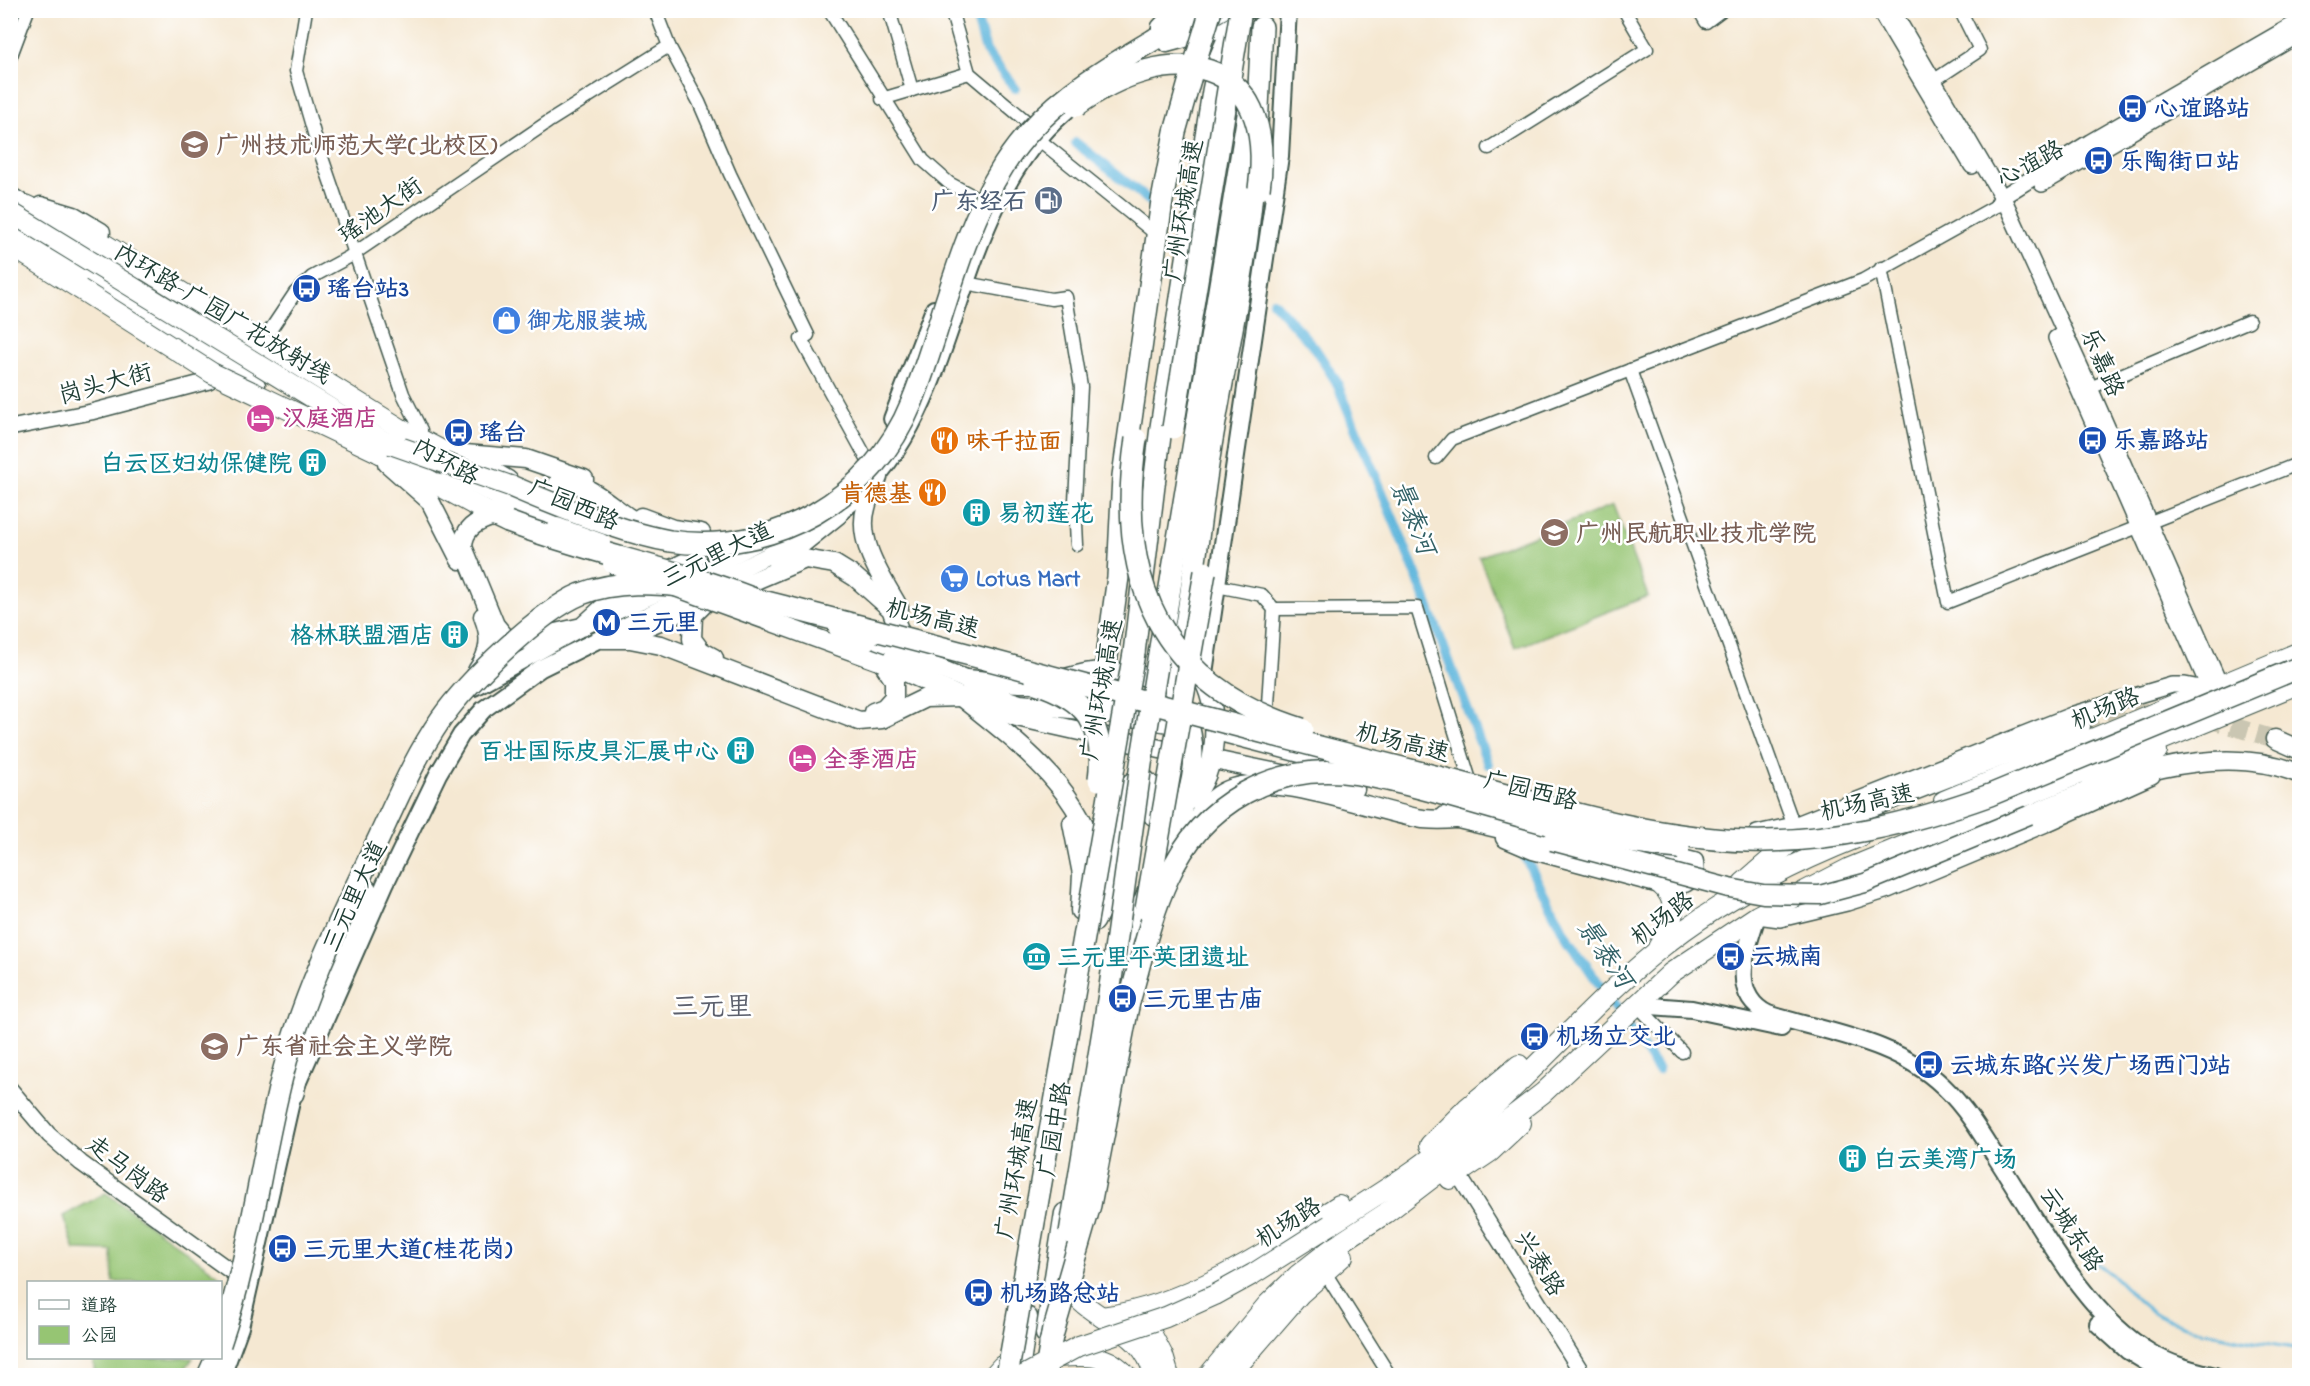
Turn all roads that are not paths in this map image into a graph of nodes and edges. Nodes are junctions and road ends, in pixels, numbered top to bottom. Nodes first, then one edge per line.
1 (28, 10) edge
2 (306, 10) edge
3 (655, 10) edge
4 (829, 10) edge
5 (889, 10) edge
6 (951, 10) edge
7 (1173, 10) edge
8 (1183, 10) edge
9 (1202, 10) edge
10 (1211, 10) edge
11 (1224, 10) edge
12 (1243, 10) edge
13 (1288, 10) edge
14 (1624, 10) edge
15 (1699, 10) edge
16 (1722, 10) edge
17 (1879, 10) edge
18 (1892, 10) edge
19 (1960, 10) edge
20 (1260, 16) edge
21 (2300, 21) edge
22 (1158, 26) junction
23 (2300, 34) edge
24 (669, 46) junction
25 (1160, 47) junction
26 (10, 58) edge
27 (969, 73) junction
28 (1190, 79) junction
29 (1934, 81) junction
30 (912, 90) junction
31 (882, 99) junction
32 (1026, 121) junction
33 (1038, 139) junction
34 (1489, 148) dead end
35 (978, 196) junction
36 (2001, 202) junction
37 (15, 204) edge
38 (994, 212) junction
39 (10, 228) edge
40 (1151, 230) dead end
41 (10, 245) edge
42 (354, 252) junction
43 (10, 256) edge
44 (1881, 268) junction
45 (964, 283) junction
46 (942, 313) junction
47 (2249, 321) dead end
48 (166, 329) junction
49 (267, 335) junction
50 (255, 353) junction
51 (278, 368) junction
52 (192, 369) junction
53 (1630, 370) junction
54 (336, 378) junction
55 (210, 381) junction
56 (2090, 388) junction
57 (360, 418) junction
58 (316, 422) junction
59 (10, 428) edge
60 (421, 430) junction
61 (344, 439) junction
62 (463, 454) junction
63 (383, 457) junction
64 (1436, 458) dead end
65 (867, 459) junction
66 (2300, 463) edge
67 (878, 477) junction
68 (513, 487) junction
69 (839, 514) junction
70 (490, 515) junction
71 (793, 521) junction
72 (2144, 524) junction
73 (554, 534) junction
74 (1077, 545) dead end
75 (696, 557) junction
76 (764, 574) junction
77 (1218, 586) junction
78 (712, 598) junction
79 (754, 598) junction
80 (1274, 609) junction
81 (824, 616) junction
82 (582, 627) junction
83 (602, 639) junction
84 (510, 646) junction
85 (1182, 649) junction
86 (2300, 652) edge
87 (885, 655) junction
88 (2300, 667) edge
89 (1104, 671) junction
90 (965, 679) junction
91 (1203, 680) junction
92 (1038, 682) junction
93 (2300, 683) edge
94 (2215, 688) junction
95 (1173, 690) junction
96 (961, 697) junction
97 (448, 703) junction
98 (1266, 722) junction
99 (1175, 724) dead end
100 (2081, 726) tunnel mouth
101 (1224, 733) dead end
102 (2178, 734) junction
103 (2275, 739) tunnel mouth
104 (2300, 750) edge
105 (1169, 751) dead end
106 (1219, 761) dead end
107 (2168, 769) junction
108 (2300, 774) edge
109 (1054, 780) junction
110 (1471, 788) junction
111 (2090, 789) junction
112 (1860, 798) junction
113 (1577, 805) junction
114 (1182, 809) junction
115 (1528, 815) junction
116 (1455, 819) junction
117 (1839, 821) junction
118 (1482, 825) junction
119 (1610, 834) junction
120 (1793, 834) junction
121 (1155, 873) junction
122 (1660, 884) junction
123 (1139, 898) junction
124 (1729, 899) junction
125 (1757, 916) junction
126 (1095, 922) junction
127 (1128, 937) junction
128 (1080, 949) junction
129 (1656, 952) junction
130 (1637, 1005) junction
131 (1591, 1011) junction
132 (1113, 1013) junction
133 (1076, 1036) junction
134 (1682, 1052) dead end
135 (1058, 1053) junction
136 (1092, 1057) junction
137 (1102, 1086) junction
138 (10, 1089) edge
139 (1543, 1093) junction
140 (293, 1094) junction
141 (1505, 1096) junction
142 (1043, 1139) junction
143 (1092, 1143) junction
144 (1430, 1145) junction
145 (1053, 1166) junction
146 (1072, 1168) junction
147 (1458, 1174) junction
148 (1386, 1213) junction
149 (1059, 1243) junction
150 (1040, 1245) junction
151 (1324, 1271) junction
152 (232, 1272) junction
153 (1066, 1284) junction
154 (1017, 1285) junction
155 (222, 1308) edge
156 (1139, 1310) junction
157 (1028, 1317) junction
158 (1102, 1317) junction
159 (222, 1337) edge
160 (1054, 1350) junction
161 (206, 1359) edge
162 (216, 1359) edge
163 (1005, 1373) edge
164 (198, 1376) edge
165 (208, 1376) edge
166 (222, 1376) edge
167 (1023, 1376) edge
168 (1038, 1376) edge
169 (1045, 1376) edge
170 (1126, 1376) edge
171 (1154, 1376) edge
172 (1169, 1376) edge
173 (1208, 1376) edge
174 (1228, 1376) edge
175 (1390, 1376) edge
176 (1584, 1376) edge
177 (2169, 1376) edge
178 (2215, 1376) edge

1 - 26 street
2 - 42 street
3 - 24 street
4 - 31 street
5 - 30 street
6 - 27 street
7 - 22 street
8 - 22 main road, 三元里大道
9 - 46 highway, bridge
10 - 28 highway, bridge
11 - 25 main road, 三元里大道
12 - 128 highway, 广州环城高速, bridge
13 - 77 main road
14 - 34 street
15 - 16 street
17 - 36 street, 乐嘉路
18 - 29 street, 乐嘉路
19 - 29 street
20 - 25 street
20 - 85 highway, bridge
20 - 160 highway, 广州环城高速, bridge
21 - 36 street, 心谊路
22 - 32 main road, 三元里大道
23 - 36 street, 心谊路
24 - 42 street, 瑶池大街
24 - 65 street
25 - 33 main road, 三元里大道
27 - 30 street
27 - 32 street
28 - 89 highway
28 - 110 highway, bridge
29 - 36 street, 乐嘉路
30 - 31 street
31 - 35 street
32 - 35 main road, 三元里大道
33 - 38 main road, 三元里大道
33 - 40 street
35 - 38 street
35 - 65 main road, 三元里大道
36 - 44 street
36 - 56 street, 乐嘉路
36 - 72 street, 乐嘉路
37 - 49 main road
37 - 50 main road, 广园西路
37 - 68 highway, bridge
37 - 68 highway, 内环路-广园广花放射线, bridge
38 - 45 main road, 三元里大道
39 - 48 main road
39 - 63 highway, 内环路-广园广花放射线, bridge
41 - 63 highway, bridge
42 - 49 street, 瑶池大街
42 - 60 street
43 - 52 main road
44 - 53 street
44 - 72 street
45 - 67 main road, 三元里大道
45 - 74 street
46 - 68 highway, bridge
46 - 132 highway, bridge
47 - 56 street
48 - 52 main road
48 - 58 main road
49 - 50 street, 瑶池大街
49 - 54 main road
50 - 51 main road, 广园西路
51 - 54 main road
51 - 57 main road, 广园西路
52 - 55 main road
53 - 64 street
53 - 120 street
54 - 60 main road
55 - 58 main road
55 - 59 street, 岗头大街
56 - 72 street, 乐嘉路
57 - 61 street
57 - 73 main road, 广园西路
58 - 61 main road
60 - 62 main road
61 - 63 main road
62 - 71 main road
62 - 73 main road
63 - 70 highway, 内环路
63 - 97 main road
65 - 71 main road, 三元里大道
66 - 72 street
67 - 69 main road, 三元里大道
67 - 92 main road
69 - 76 main road
69 - 83 main road, 三元里大道
70 - 73 main road, 广园西路
70 - 79 highway, 机场高速, bridge
70 - 82 main road
71 - 75 street
71 - 82 main road, 三元里大道
72 - 94 street, 乐嘉路
73 - 75 main road
73 - 87 main road, 广园西路, bridge
73 - 87 main road, 广园西路, bridge
75 - 82 main road
76 - 78 main road
76 - 87 main road
77 - 80 street
77 - 91 main road
78 - 83 main road
78 - 87 main road
79 - 81 highway, 机场高速, bridge
79 - 84 highway, bridge
80 - 98 street
80 - 110 street
81 - 110 highway, 机场高速, bridge
81 - 128 highway, bridge
82 - 97 main road, 三元里大道
83 - 96 main road
83 - 140 main road, 三元里大道
84 - 140 highway, bridge
84 - 159 highway, bridge
85 - 91 main road
85 - 95 highway
86 - 94 highway, 机场路
87 - 90 main road, 广园西路
87 - 96 main road, 广园西路
88 - 120 highway, 机场高速, bridge
89 - 92 main road
89 - 95 main road
90 - 92 main road
90 - 99 main road, 广园西路
91 - 98 main road
91 - 114 main road
93 - 102 highway, 机场路
94 - 102 street
94 - 112 street
94 - 124 highway, 机场路
95 - 114 main road
96 - 105 main road, 广园西路
96 - 109 main road, 广园中路
97 - 152 main road, 三元里大道
98 - 110 main road
100 - 117 main road, 广园西路
101 - 110 main road, 广园西路
102 - 111 highway
102 - 125 highway, 机场路
103 - 104 main road
106 - 116 main road, 广园西路
107 - 108 main road, 广园西路
107 - 111 main road, 广园西路
107 - 125 street
109 - 126 main road, 广园中路
109 - 135 main road
110 - 113 main road
110 - 115 main road, 广园西路
110 - 120 highway, 机场高速, bridge
111 - 118 main road, 广园西路, bridge
112 - 117 main road
112 - 120 street
113 - 115 main road
113 - 120 street
114 - 121 main road
114 - 123 main road
115 - 119 main road, 广园西路
116 - 118 main road, 广园西路
116 - 127 main road
117 - 120 main road, 广园西路
118 - 122 main road
119 - 120 main road, 广园西路
119 - 122 main road
120 - 124 highway
120 - 132 highway, bridge
121 - 123 main road
121 - 127 main road
122 - 129 highway
123 - 126 main road
123 - 132 main road, 广园中路
124 - 129 highway, 机场路
125 - 130 highway, 机场路
125 - 178 main road, 云城东路
126 - 133 main road, 广园中路
127 - 132 main road
128 - 163 highway, 广州环城高速, bridge
129 - 131 highway, 机场路
130 - 134 street
130 - 139 highway, 机场路
130 - 177 main road, 云城东路
131 - 141 highway, 机场路
131 - 144 highway
132 - 136 main road, 广园中路
132 - 137 main road
132 - 160 highway, bridge
133 - 135 main road
133 - 145 main road, 广园中路
135 - 142 main road
136 - 137 main road
136 - 146 main road, 广园中路
137 - 143 main road
138 - 152 street, 走马岗路
139 - 147 highway
139 - 148 highway, 机场路
140 - 166 main road, 三元里大道
141 - 144 highway
141 - 160 highway, 机场路, bridge
142 - 145 main road
142 - 154 main road
143 - 146 main road
143 - 153 main road
144 - 156 highway
145 - 150 main road, 广园中路
146 - 149 main road, 广园中路
147 - 148 highway
147 - 176 street, 兴泰路
148 - 151 highway
148 - 173 highway, 机场路
149 - 153 main road
149 - 168 main road, 广园中路
150 - 154 main road
150 - 157 main road, 广园中路
151 - 174 highway
151 - 175 street
152 - 155 main road, 三元里大道
153 - 158 highway
154 - 157 main road
154 - 163 main road
156 - 158 highway
156 - 172 highway
157 - 163 main road, 广园中路
158 - 171 highway
160 - 167 highway, 机场路, bridge
160 - 169 highway, 广州环城高速, bridge
160 - 170 highway
161 - 164 main road
162 - 165 highway

